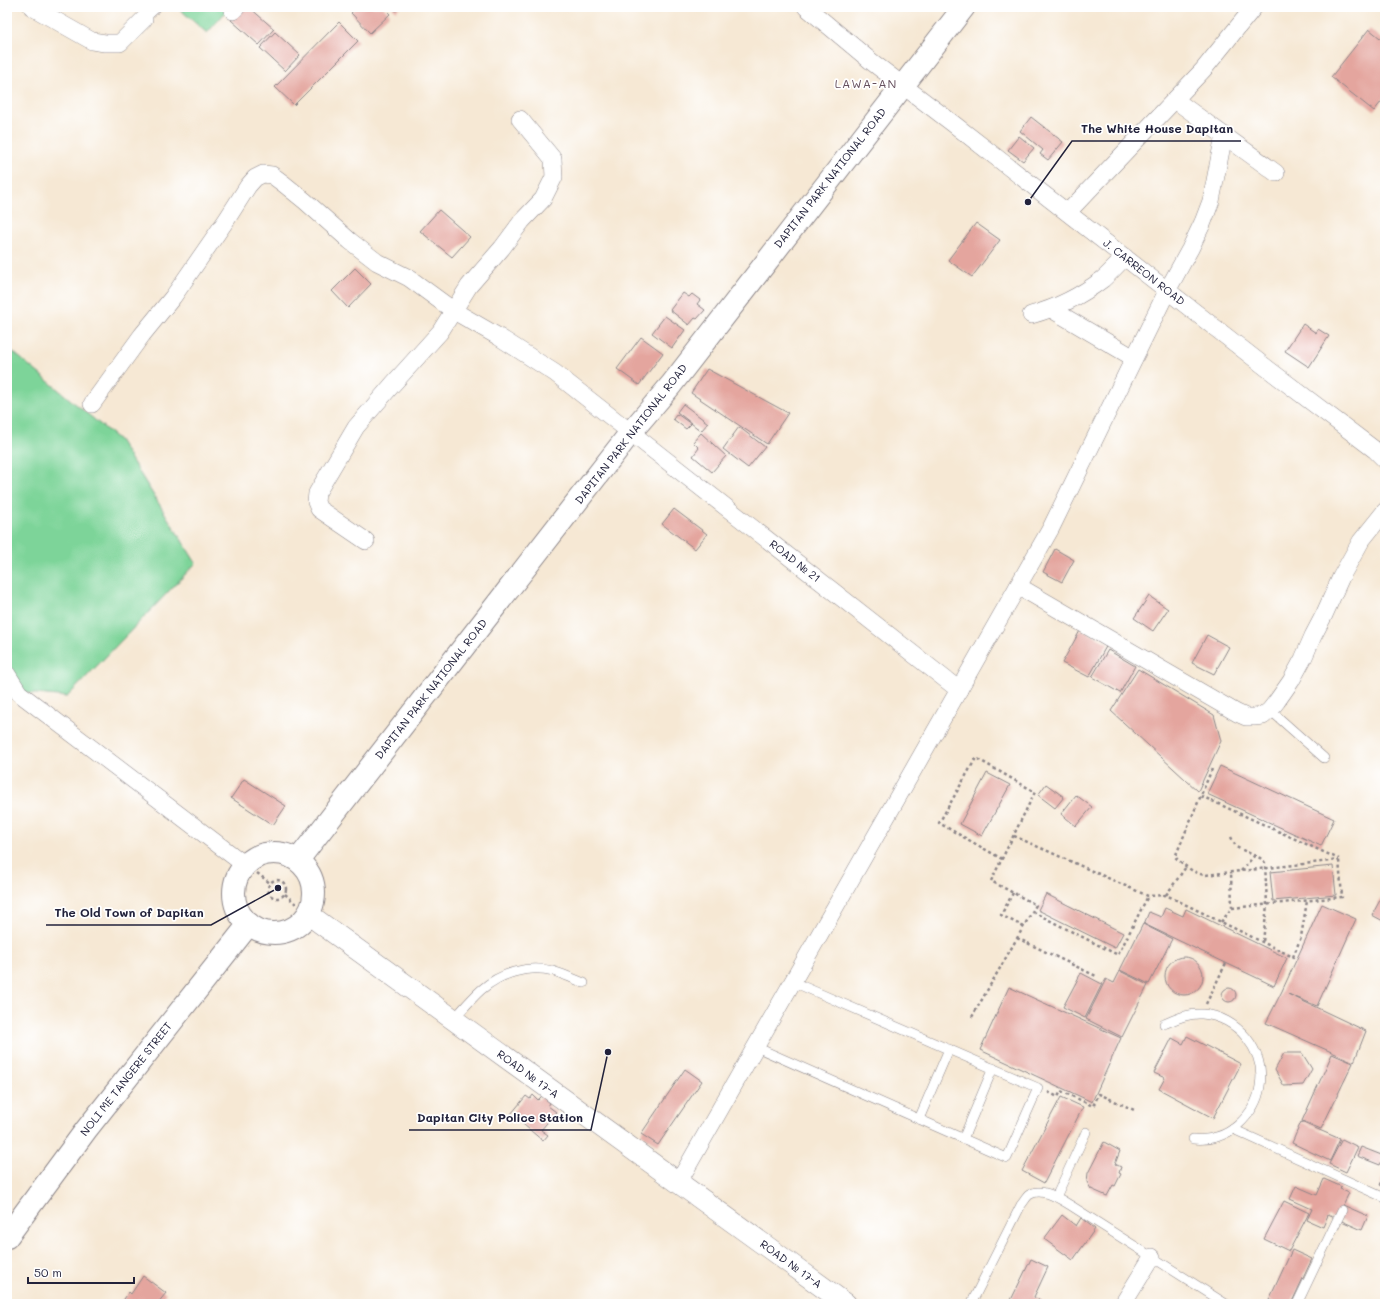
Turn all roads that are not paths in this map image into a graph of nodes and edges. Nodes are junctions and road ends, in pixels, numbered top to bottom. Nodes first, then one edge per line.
1 (32, 7) edge
2 (157, 7) edge
3 (806, 7) edge
4 (964, 7) edge
5 (1254, 7) edge
6 (144, 19) joint
7 (903, 85) junction
8 (1175, 100) junction
9 (520, 119) dead end
10 (1224, 135) junction
11 (1276, 173) dead end
12 (1068, 212) junction
13 (1125, 257) junction
14 (1167, 290) junction
15 (1051, 309) junction
16 (454, 310) junction
17 (1031, 315) dead end
18 (1134, 358) junction
19 (92, 404) dead end
20 (631, 432) junction
21 (1385, 460) edge
22 (1385, 511) edge
23 (366, 541) dead end
24 (1018, 586) junction
25 (7, 674) edge
26 (959, 690) junction
27 (1270, 710) junction
28 (1324, 758) dead end
29 (298, 860) junction
30 (245, 864) junction
31 (308, 914) junction
32 (249, 924) junction
33 (793, 982) junction
34 (584, 983) dead end
35 (453, 1020) junction
36 (1164, 1024) dead end
37 (756, 1047) junction
38 (949, 1049) junction
39 (993, 1068) junction
40 (919, 1119) junction
41 (1233, 1129) junction
42 (1086, 1132) dead end
43 (963, 1139) junction
44 (1193, 1139) dead end
45 (678, 1183) junction
46 (1056, 1197) junction
47 (1385, 1198) edge
48 (1342, 1210) dead end
49 (7, 1237) edge
50 (1152, 1257) junction
51 (846, 1304) edge
52 (971, 1304) edge
53 (1123, 1304) edge
54 (1226, 1304) edge
55 (1297, 1304) edge

1 - 6 street
2 - 6 lane
3 - 7 street, J. CARREON ROAD
4 - 7 main road, DAPITAN PARK NATIONAL ROAD
5 - 8 street
7 - 12 street, J. CARREON ROAD
7 - 20 main road, DAPITAN PARK NATIONAL ROAD
8 - 10 street
8 - 12 street
9 - 16 street
10 - 11 street
10 - 14 street
12 - 13 street, J. CARREON ROAD
13 - 14 street, J. CARREON ROAD
13 - 15 street
14 - 18 street
14 - 21 street, J. CARREON ROAD
15 - 17 street
15 - 18 street
16 - 19 street, ROAD № 21
16 - 20 street, ROAD № 21
16 - 23 street
18 - 24 street
20 - 26 street, ROAD № 21
20 - 29 main road, DAPITAN PARK NATIONAL ROAD
22 - 27 street
24 - 26 street
24 - 27 street
25 - 30 street
26 - 33 street
27 - 28 lane
29 - 30 main road
29 - 31 main road
30 - 32 main road
31 - 32 main road
31 - 35 street, ROAD № 17-A
32 - 49 main road, NOLI ME TANGERE STREET
33 - 37 street
33 - 38 lane
34 - 35 lane
35 - 45 street, ROAD № 17-A
36 - 41 lane
37 - 40 lane
37 - 45 street
38 - 39 lane
38 - 40 lane
39 - 43 lane
39 - 43 lane
40 - 43 lane
41 - 44 lane
41 - 47 lane
42 - 46 lane
45 - 51 street, ROAD № 17-A
46 - 50 lane
46 - 52 lane
48 - 55 lane
50 - 53 street
50 - 54 lane

